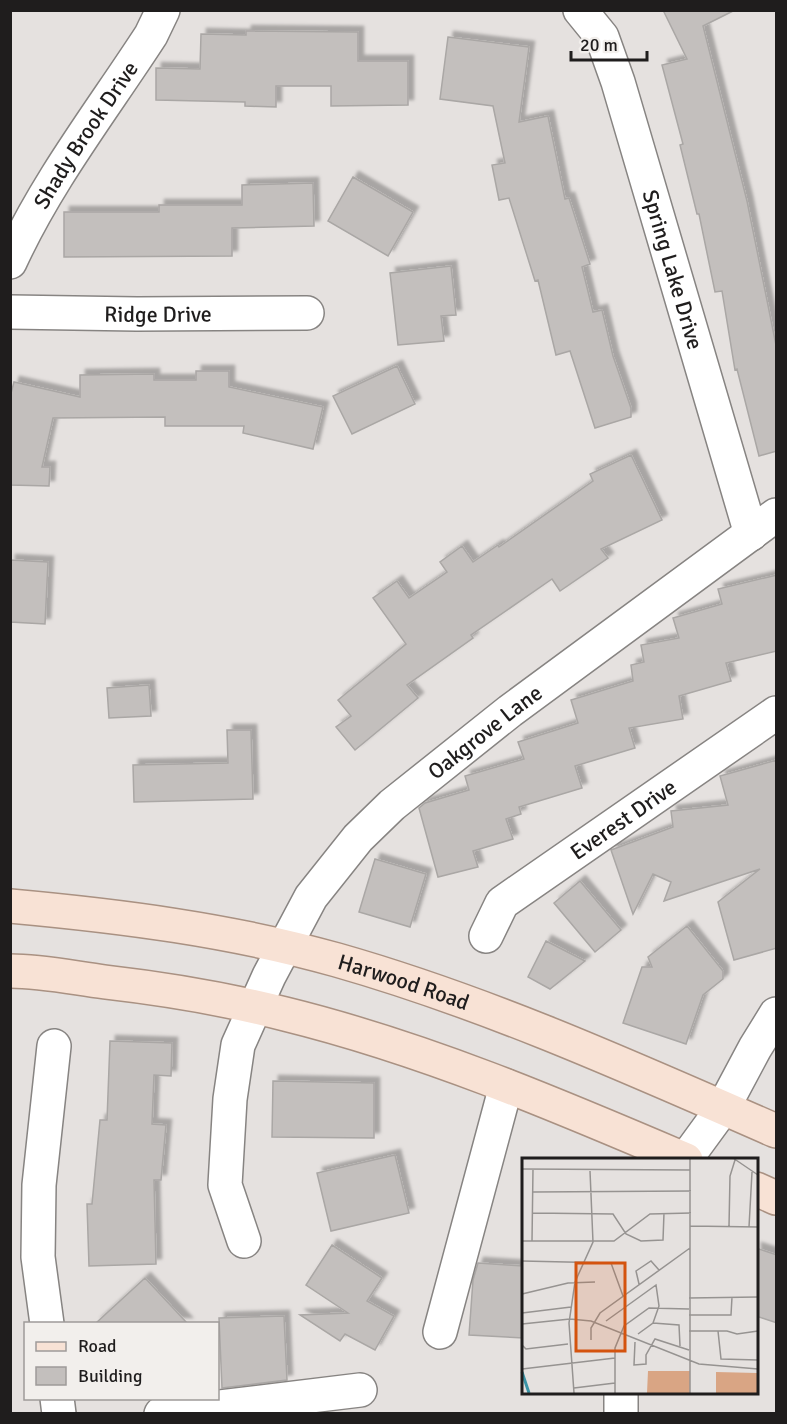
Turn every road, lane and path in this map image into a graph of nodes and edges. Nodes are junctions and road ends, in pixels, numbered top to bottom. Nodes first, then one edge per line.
1 (163, 10) edge
2 (580, 10) edge
3 (10, 262) edge
4 (10, 312) edge
5 (307, 313) dead end
6 (777, 515) edge
7 (751, 534) junction
8 (777, 713) edge
9 (10, 906) edge
10 (486, 936) dead end
11 (284, 947) junction
12 (10, 971) edge
13 (256, 1007) junction
14 (777, 1014) edge
15 (54, 1046) dead end
16 (506, 1086) junction
17 (723, 1108) junction
18 (777, 1131) edge
19 (681, 1158) edge
20 (687, 1158) edge
21 (757, 1189) edge
22 (777, 1198) edge
23 (244, 1241) dead end
24 (47, 1322) edge
25 (440, 1332) dead end
26 (360, 1390) dead end
27 (621, 1394) edge
28 (161, 1413) edge
29 (621, 1413) edge

1 - 3 street, Shady Brook Drive
2 - 7 street, Spring Lake Drive
4 - 5 street, Ridge Drive
6 - 7 street, Oakgrove Lane
7 - 11 street, Oakgrove Lane
8 - 10 street, Everest Drive
9 - 11 main road, Harwood Road
11 - 13 street, Oakgrove Lane
11 - 17 main road, Harwood Road
12 - 13 main road
13 - 16 main road
13 - 23 street, Oakgrove Lane
14 - 17 street
15 - 24 street
16 - 19 main road
16 - 25 street
17 - 18 main road, Harwood Road
17 - 20 street
21 - 22 main road
26 - 28 street
27 - 29 street

